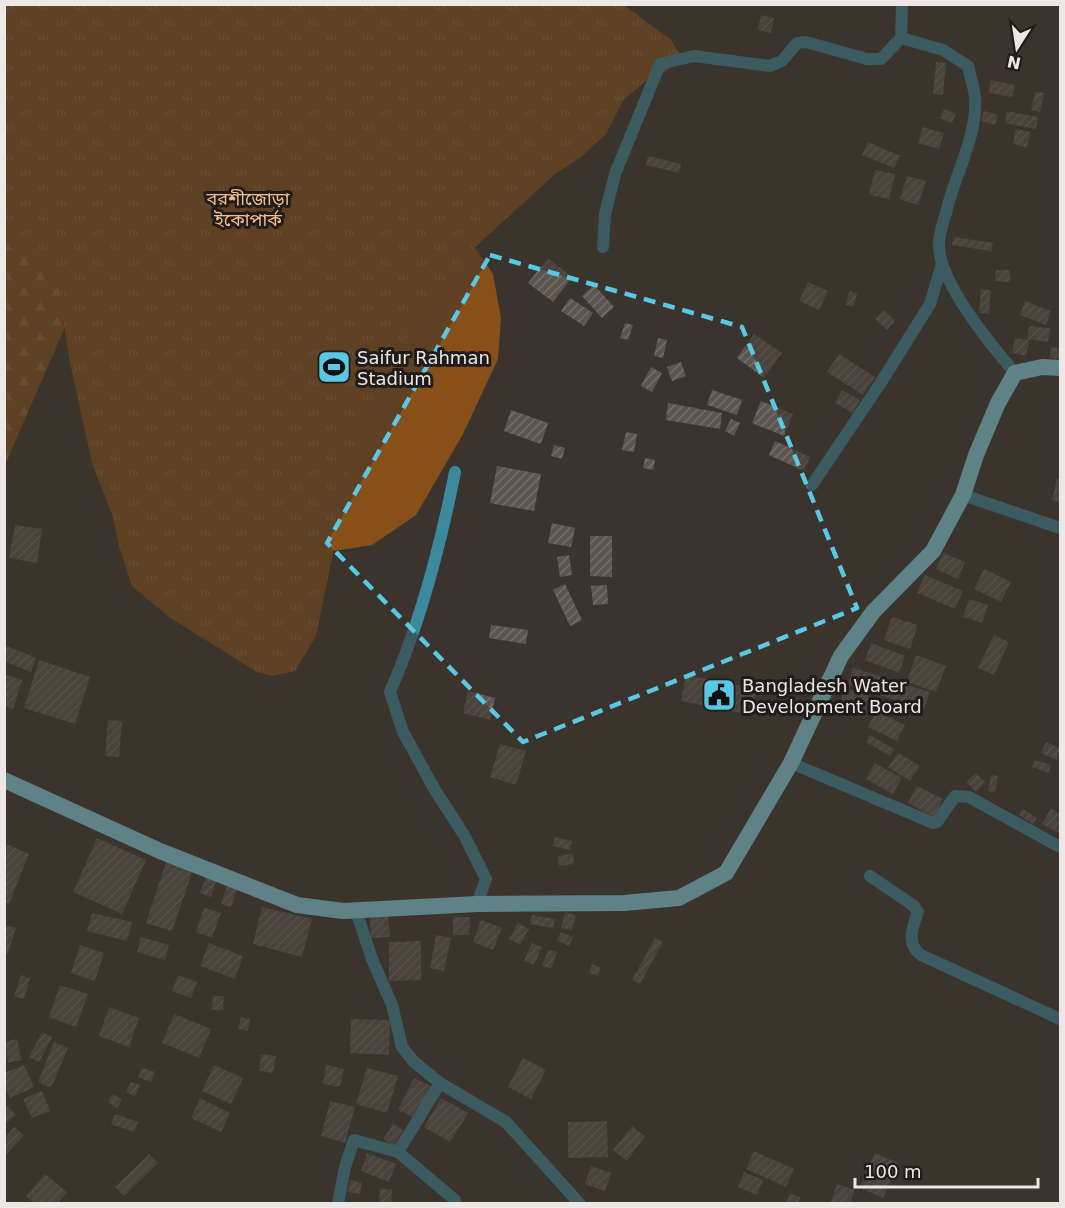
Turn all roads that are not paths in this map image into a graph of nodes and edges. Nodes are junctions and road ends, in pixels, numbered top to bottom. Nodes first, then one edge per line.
1 (902, 4) edge
2 (901, 38) junction
3 (603, 247) dead end
4 (942, 264) junction
5 (1060, 368) edge
6 (1015, 373) junction
7 (455, 472) dead end
8 (812, 484) dead end
9 (963, 495) junction
10 (1060, 528) edge
11 (791, 764) junction
12 (4, 780) edge
13 (1060, 847) edge
14 (870, 876) dead end
15 (477, 904) junction
16 (356, 911) junction
17 (1060, 1019) edge
18 (440, 1083) junction
19 (398, 1152) junction
20 (455, 1200) dead end
21 (338, 1203) edge
22 (580, 1203) edge

1 - 2 street
2 - 3 street
2 - 4 street
4 - 6 street
4 - 8 street
5 - 6 highway
6 - 9 highway
7 - 15 street
9 - 10 street
9 - 11 highway
11 - 13 street
11 - 15 highway
12 - 16 highway
14 - 17 street
15 - 16 highway
16 - 18 street
18 - 19 street
18 - 22 street
19 - 20 street
19 - 21 street

